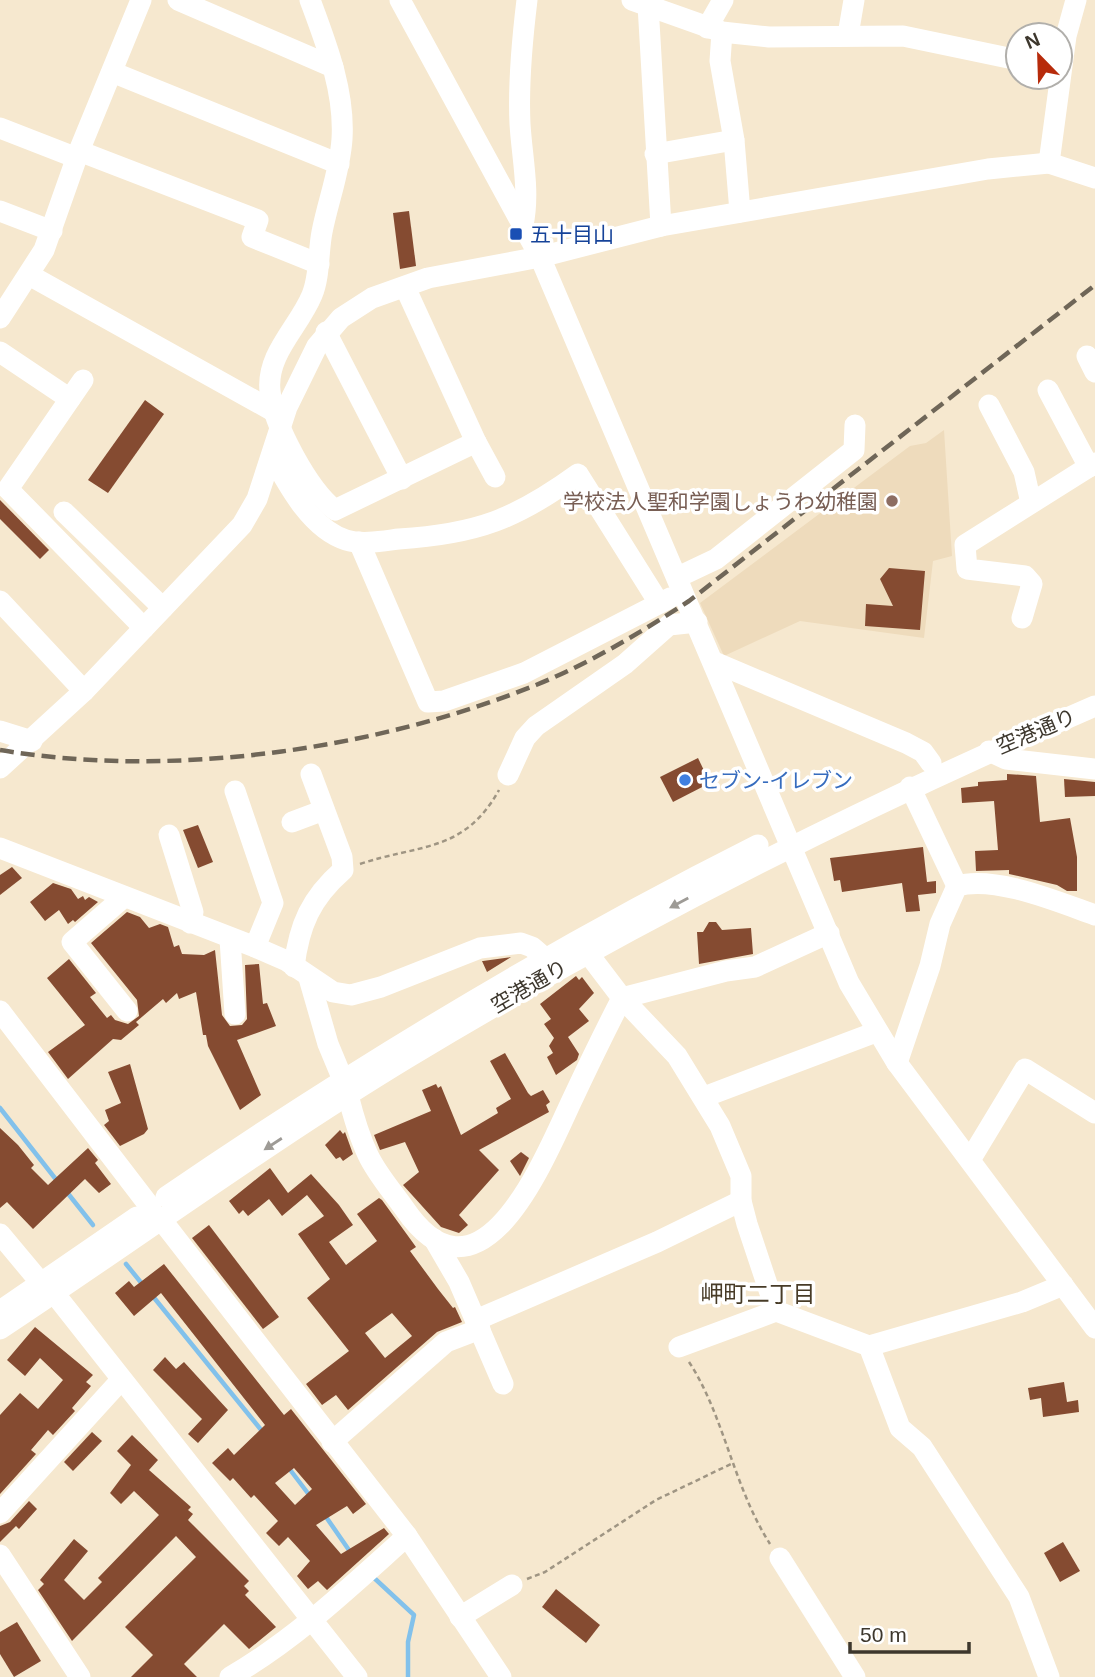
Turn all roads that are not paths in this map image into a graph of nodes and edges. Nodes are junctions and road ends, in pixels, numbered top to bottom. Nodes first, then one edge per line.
1 (141, 0) edge
2 (178, 0) edge
3 (310, 0) edge
4 (400, 0) edge
5 (527, 0) edge
6 (723, 0) edge
7 (854, 0) edge
8 (1076, 0) edge
9 (640, 3) edge
10 (1072, 21) edge
11 (715, 30) junction
12 (848, 35) junction
13 (1004, 58) edge
14 (333, 67) junction
15 (112, 72) junction
16 (1058, 91) edge
17 (0, 128) edge
18 (734, 140) junction
19 (654, 154) junction
20 (78, 155) junction
21 (1049, 163) junction
22 (339, 164) junction
23 (1095, 178) edge
24 (0, 211) edge
25 (740, 212) junction
26 (523, 225) junction
27 (661, 226) junction
28 (52, 231) junction
29 (540, 257) junction
30 (319, 264) junction
31 (30, 275) junction
32 (405, 287) junction
33 (0, 318) edge
34 (326, 332) junction
35 (0, 352) edge
36 (83, 380) dead end
37 (1048, 390) dead end
38 (70, 399) junction
39 (989, 405) dead end
40 (278, 419) junction
41 (855, 425) dead end
42 (476, 442) junction
43 (272, 456) junction
44 (1092, 465) edge
45 (495, 477) dead end
46 (402, 479) junction
47 (1031, 503) junction
48 (64, 512) dead end
49 (359, 542) junction
50 (681, 583) junction
51 (0, 601) edge
52 (659, 603) junction
53 (163, 608) junction
54 (1022, 618) dead end
55 (697, 622) junction
56 (144, 628) junction
57 (714, 662) junction
58 (84, 691) junction
59 (1095, 691) edge
60 (1095, 706) edge
61 (0, 731) edge
62 (32, 741) junction
63 (989, 751) junction
64 (931, 762) junction
65 (0, 768) edge
66 (1095, 769) edge
67 (311, 774) dead end
68 (508, 775) road end
69 (910, 787) junction
70 (235, 791) dead end
71 (324, 810) junction
72 (292, 822) dead end
73 (169, 835) dead end
74 (788, 838) junction
75 (0, 848) edge
76 (957, 886) junction
77 (124, 897) junction
78 (1095, 915) edge
79 (190, 923) junction
80 (829, 933) junction
81 (230, 939) junction
82 (255, 947) junction
83 (587, 952) junction
84 (545, 959) junction
85 (301, 972) junction
86 (622, 998) junction
87 (0, 1011) edge
88 (127, 1011) dead end
89 (236, 1014) dead end
90 (876, 1032) junction
91 (897, 1063) junction
92 (345, 1088) junction
93 (704, 1097) junction
94 (1095, 1113) edge
95 (970, 1160) junction
96 (741, 1201) junction
97 (156, 1213) junction
98 (0, 1234) edge
99 (434, 1238) junction
100 (1063, 1285) junction
101 (47, 1288) junction
102 (0, 1311) edge
103 (776, 1311) junction
104 (478, 1324) junction
105 (1095, 1328) edge
106 (0, 1329) edge
107 (869, 1346) junction
108 (679, 1347) road end
109 (121, 1380) junction
110 (503, 1384) dead end
111 (332, 1442) junction
112 (0, 1513) edge
113 (407, 1536) junction
114 (0, 1555) edge
115 (780, 1558) road end
116 (512, 1586) road end
117 (460, 1618) junction
118 (314, 1619) junction
119 (80, 1677) edge
120 (230, 1677) edge
121 (357, 1677) edge
122 (501, 1677) edge
123 (855, 1677) edge
124 (1049, 1677) edge

1 - 15 street
2 - 14 street
3 - 14 street
4 - 26 street
5 - 26 street
6 - 11 street
7 - 12 street
8 - 10 street
9 - 11 street
9 - 19 street
11 - 12 street
11 - 18 street
12 - 13 street
14 - 22 street
15 - 20 street
15 - 22 street
16 - 21 street
17 - 20 street
18 - 19 street
18 - 25 street
19 - 27 street
20 - 28 street
20 - 30 street
21 - 23 street
21 - 25 street
22 - 30 street
24 - 28 street
25 - 27 street
26 - 29 street
27 - 29 street
28 - 31 street
29 - 32 street
29 - 50 street
30 - 40 street
31 - 33 street
31 - 40 street
32 - 34 street
32 - 42 street
34 - 40 street
34 - 46 street
35 - 38 street
36 - 38 street
37 - 44 street
38 - 56 street
39 - 47 street
40 - 43 street
40 - 46 street
41 - 50 street
42 - 45 street
42 - 46 street
43 - 49 street
43 - 53 street
44 - 47 street
47 - 54 street
48 - 53 street
49 - 52 street
49 - 52 street
50 - 52 street
50 - 55 street
51 - 58 street
53 - 56 street
55 - 57 street
55 - 68 street
56 - 58 street
57 - 64 street
57 - 74 street
58 - 62 street
59 - 64 street, 空港通り
60 - 63 street, 空港通り
61 - 62 street
62 - 65 street
63 - 66 street
63 - 69 street, 空港通り
64 - 74 street, 空港通り
67 - 71 street
69 - 74 street, 空港通り
69 - 76 street
70 - 82 street
71 - 72 street
71 - 85 street
73 - 79 street
74 - 80 street
74 -> 83 street, 空港通り
74 - 84 street, 空港通り
75 - 77 street
76 - 78 street
76 - 91 street
77 - 79 street
77 - 88 street
79 - 81 street
80 - 86 street
80 - 90 street
81 - 82 street
81 - 89 street
82 - 85 street
83 - 86 street
83 - 92 street, 空港通り
84 - 85 street
84 - 92 street, 空港通り
85 - 92 street
86 - 93 street
86 - 99 street
87 - 97 street
90 - 91 street
90 - 93 street
91 - 95 street
92 - 97 street, 空港通り
92 - 99 street
93 - 96 street
94 - 95 street
95 - 100 street
96 - 103 street
96 - 104 street
97 - 101 street, 空港通り
97 - 111 street
98 - 101 street
99 - 104 street
100 - 105 street
100 - 107 street
101 - 102 street, 空港通り
101 - 106 street, 空港通り
101 - 109 street
103 - 107 street
103 - 108 street
104 - 110 street
104 - 111 street
107 - 124 street
109 - 112 street
109 - 118 street
111 - 113 street
113 - 117 street
113 - 118 street
114 - 119 street
115 - 123 street
116 - 117 street
117 - 122 street
118 - 120 street
118 - 121 street

